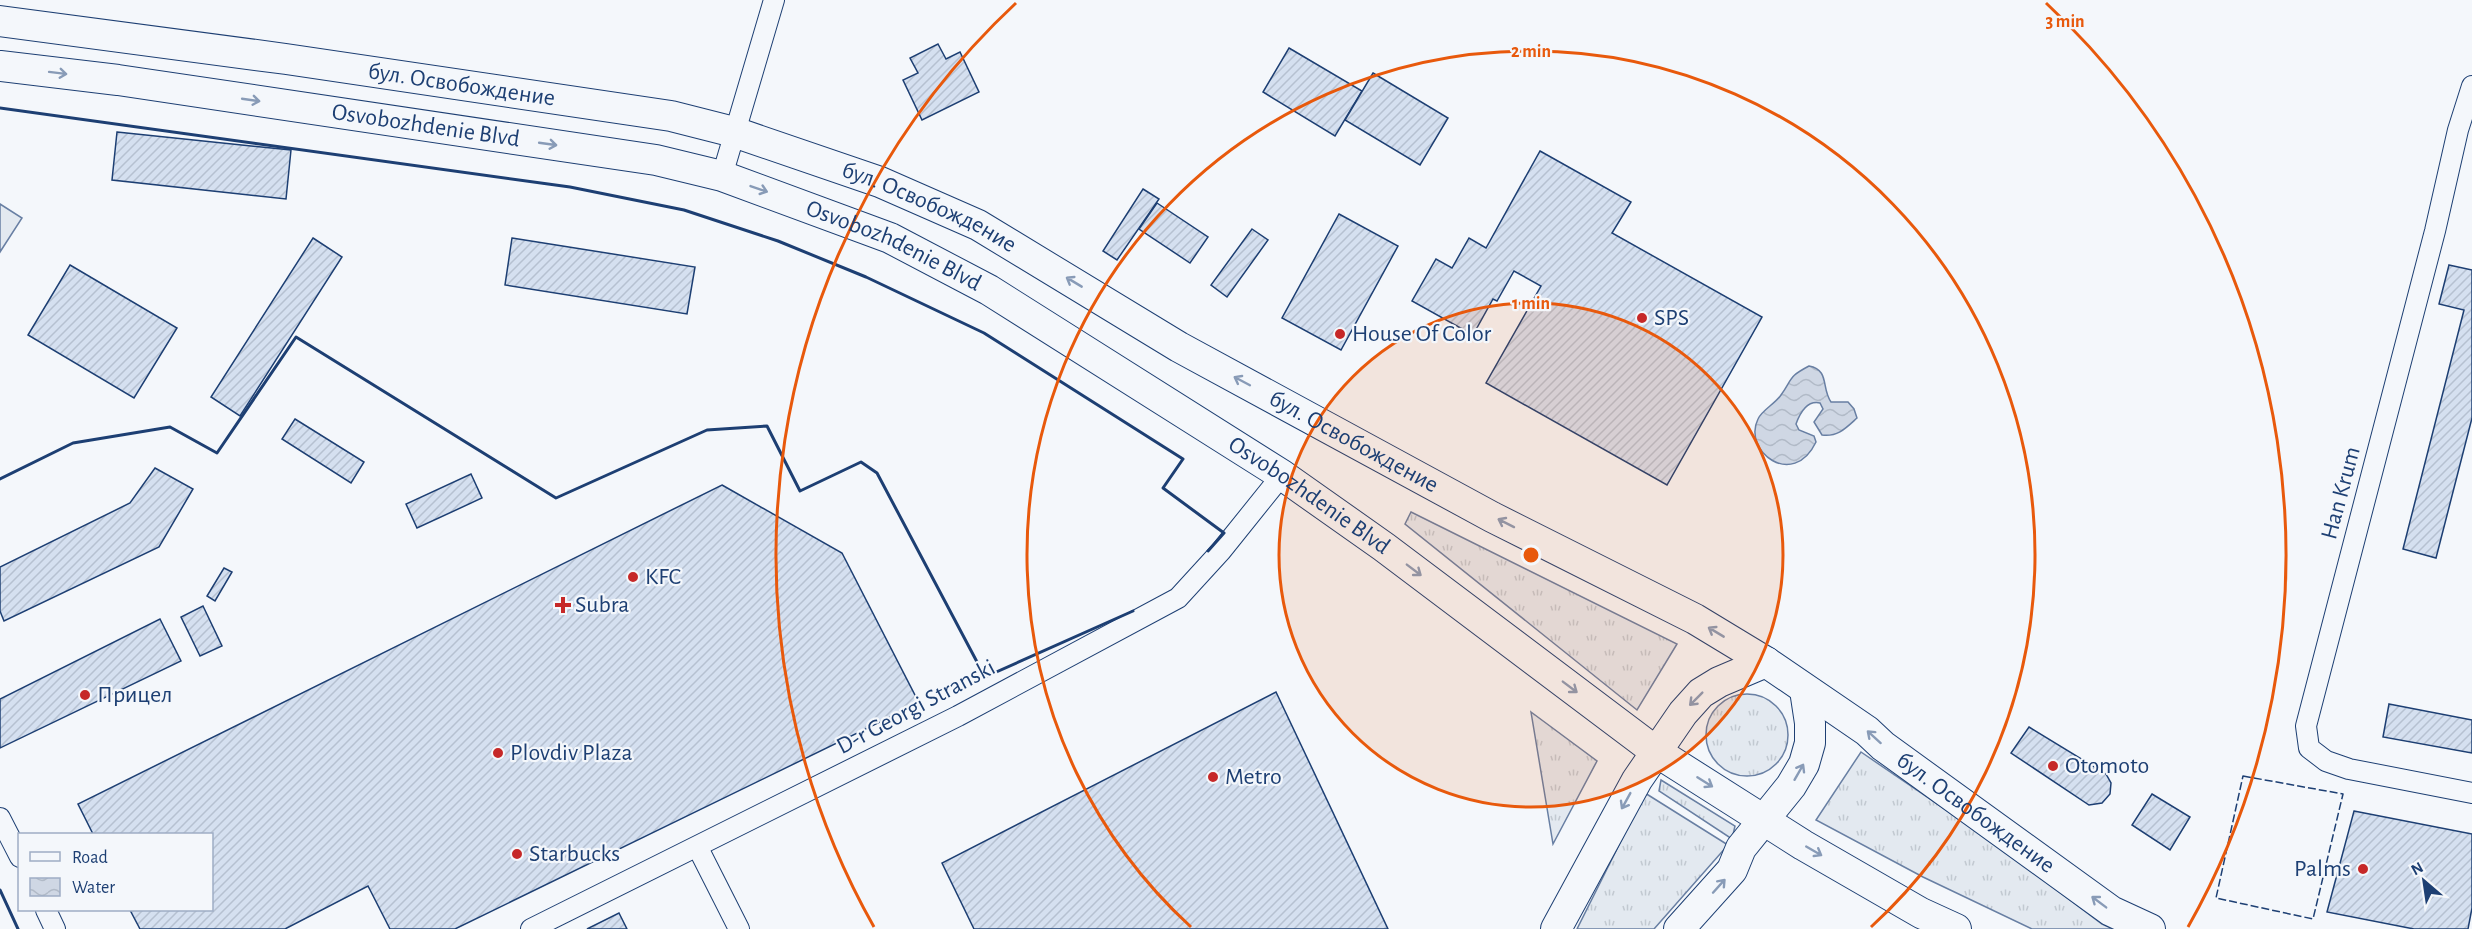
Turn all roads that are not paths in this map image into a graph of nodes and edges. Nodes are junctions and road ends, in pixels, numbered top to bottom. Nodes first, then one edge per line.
1 (774, 0) edge
2 (0, 21) edge
3 (0, 66) edge
4 (2472, 86) edge
5 (734, 132) junction
6 (722, 176) junction
7 (1281, 475) junction
8 (1766, 662) junction
9 (1805, 690) junction
10 (1655, 751) junction
11 (2472, 793) edge
12 (0, 818) edge
13 (1765, 820) junction
14 (698, 848) junction
15 (18, 853) edge
16 (47, 911) edge
17 (55, 929) edge
18 (531, 929) edge
19 (739, 929) edge
20 (1556, 929) edge
21 (1679, 929) edge
22 (1956, 929) edge
23 (2150, 929) edge

1 - 5 street
2 - 5 main road, бул. Освобождение
3 -> 6 main road, Osvobozhdenie Blvd
4 - 11 street, Han Krum
5 - 6 street
8 -> 5 main road, бул. Освобождение
6 -> 7 main road, Osvobozhdenie Blvd
7 -> 10 main road, Osvobozhdenie Blvd
7 - 14 street, D-r Georgi Stranski
8 - 9 main road, бул. Освобождение
8 -> 10 main road
13 -> 9 main road
23 -> 9 main road, бул. Освобождение
10 -> 13 main road, Osvobozhdenie Blvd
10 -> 20 main road
12 - 15 street
21 -> 13 main road
13 -> 22 main road
14 - 18 street, D-r Georgi Stranski
14 - 19 street
16 - 17 street

